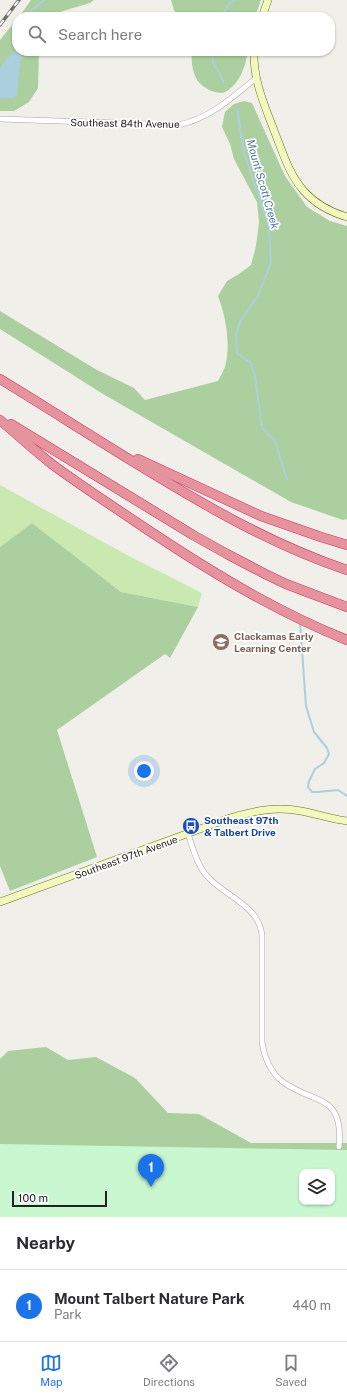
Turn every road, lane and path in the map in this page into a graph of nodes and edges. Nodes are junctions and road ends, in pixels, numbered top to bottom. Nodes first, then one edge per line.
1 (268, 0) edge
2 (264, 12) edge
3 (254, 56) edge
4 (256, 78) junction
5 (0, 119) edge
6 (347, 217) edge
7 (0, 379) edge
8 (0, 417) edge
9 (0, 420) edge
10 (99, 441) junction
11 (347, 545) edge
12 (347, 570) edge
13 (347, 607) edge
14 (347, 640) edge
15 (347, 821) edge
16 (188, 834) junction
17 (0, 902) edge
18 (339, 1147) dead end

1 - 2 street
3 - 4 street
4 - 5 street, Southeast 84th Avenue
4 - 6 street
7 - 10 highway
8 - 13 highway
9 - 14 highway
10 - 11 highway
10 - 12 highway
15 - 16 street, Southeast 97th Avenue
16 - 17 street, Southeast 97th Avenue
16 - 18 street

